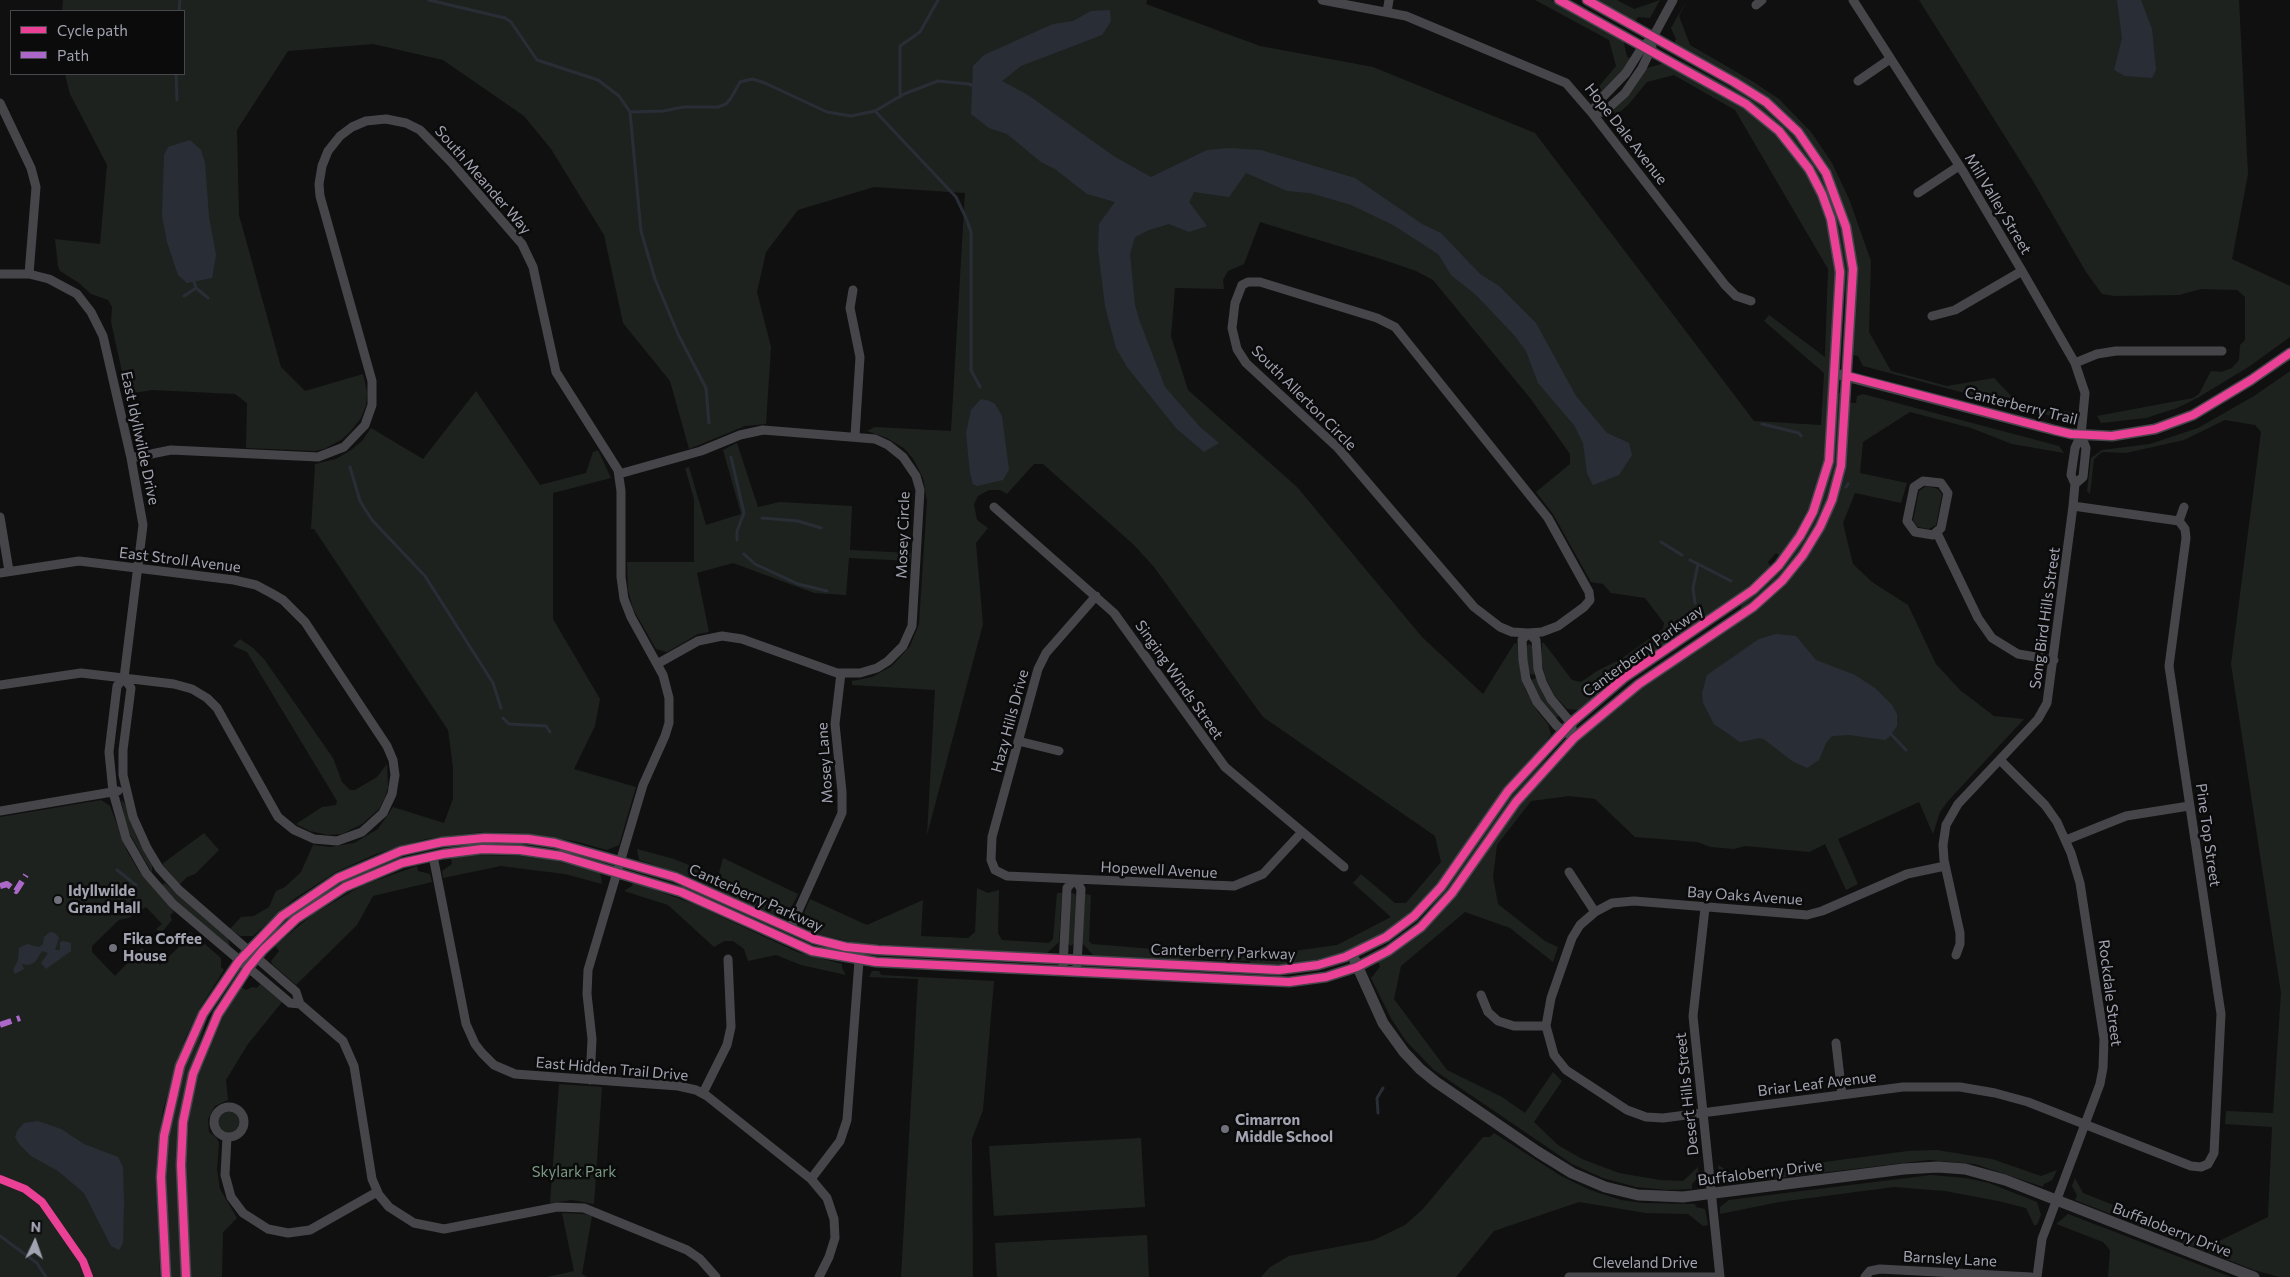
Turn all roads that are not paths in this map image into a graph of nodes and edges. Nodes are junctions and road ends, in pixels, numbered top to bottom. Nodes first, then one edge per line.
1 (1322, 0) edge
2 (1388, 0) edge
3 (1559, 0) edge
4 (1586, 0) edge
5 (1673, 0) edge
6 (1853, 0) edge
7 (1387, 12) junction
8 (1653, 37) junction
9 (1647, 48) junction
10 (1890, 59) junction
11 (1858, 81) dead end
12 (0, 103) edge
13 (1592, 113) junction
14 (10, 124) junction
15 (0, 129) edge
16 (1959, 166) junction
17 (1918, 193) dead end
18 (2022, 271) junction
19 (0, 274) edge
20 (29, 274) junction
21 (853, 290) dead end
22 (1751, 301) dead end
23 (1932, 316) dead end
24 (2222, 352) dead end
25 (2290, 353) edge
26 (2075, 363) junction
27 (1835, 374) junction
28 (1848, 376) junction
29 (2082, 435) junction
30 (855, 436) junction
31 (131, 458) junction
32 (619, 474) junction
33 (2073, 506) junction
34 (994, 507) dead end
35 (2184, 507) dead end
36 (0, 517) edge
37 (2179, 521) junction
38 (1937, 532) junction
39 (138, 568) junction
40 (5, 572) edge
41 (1096, 596) junction
42 (1528, 633) junction
43 (2054, 660) junction
44 (657, 664) junction
45 (841, 673) junction
46 (124, 678) junction
47 (0, 685) edge
48 (1571, 723) junction
49 (1563, 731) junction
50 (1574, 738) junction
51 (1018, 741) junction
52 (1059, 751) dead end
53 (2000, 760) junction
54 (126, 789) junction
55 (112, 792) junction
56 (2190, 806) junction
57 (0, 811) edge
58 (1302, 832) junction
59 (2066, 840) junction
60 (433, 856) junction
61 (621, 860) junction
62 (1945, 866) junction
63 (1344, 867) dead end
64 (618, 872) junction
65 (1569, 872) dead end
66 (992, 874) joint
67 (1075, 879) junction
68 (1705, 908) junction
69 (1595, 912) junction
70 (790, 929) junction
71 (252, 954) junction
72 (1352, 954) junction
73 (1956, 955) dead end
74 (728, 959) dead end
75 (1063, 959) junction
76 (1077, 960) junction
77 (859, 961) junction
78 (243, 964) junction
79 (1357, 967) junction
80 (1062, 972) junction
81 (1076, 973) junction
82 (1481, 995) dead end
83 (300, 1004) junction
84 (1546, 1026) junction
85 (1836, 1043) dead end
86 (590, 1080) junction
87 (703, 1093) junction
88 (1842, 1095) junction
89 (1703, 1113) junction
90 (2085, 1124) junction
91 (227, 1137) dead end
92 (2204, 1166) joint
93 (811, 1179) junction
94 (377, 1192) junction
95 (1711, 1194) junction
96 (2056, 1201) junction
97 (1865, 1272) edge
98 (166, 1277) edge
99 (186, 1277) edge
100 (716, 1277) edge
101 (819, 1277) edge
102 (1569, 1277) edge
103 (1720, 1277) edge
104 (2031, 1277) edge
105 (2037, 1277) edge
106 (2254, 1277) edge

1 - 7 street, Hope Dale Avenue
2 - 7 street
3 - 9 street, Canterberry Parkway
4 - 8 street, Canterberry Parkway
5 - 8 street
6 - 10 street, Mill Valley Street
7 - 13 street, Hope Dale Avenue
8 - 9 street
8 - 28 street, Canterberry Parkway
9 - 13 street
9 - 27 street, Canterberry Parkway
10 - 11 street
10 - 16 street, Mill Valley Street
12 - 14 street
13 - 22 street, Hope Dale Avenue
14 - 15 street
14 - 20 street
16 - 17 street
16 - 18 street, Mill Valley Street
18 - 23 street
18 - 26 street, Mill Valley Street
19 - 20 street, East Idyllwilde Drive
20 - 31 street, East Idyllwilde Drive
21 - 30 street
24 - 26 street
25 - 29 street, Canterberry Trail
26 - 29 street, Mill Valley Street
27 - 28 street, Canterberry Trail
27 - 48 street, Canterberry Parkway
28 - 29 street, Canterberry Trail
28 - 50 street, Canterberry Parkway
29 - 33 street, Song Bird Hills Street
30 - 32 street, Mosey Circle
30 - 45 street, Mosey Circle
31 - 32 street, South Meander Way
31 - 39 street, East Idyllwilde Drive
32 - 44 street, South Meander Way
33 - 37 street
33 - 43 street, Song Bird Hills Street
34 - 41 street, Singing Winds Street
35 - 37 street
36 - 40 street
37 - 56 street, Pine Top Street
38 - 38 street
38 - 43 street
39 - 40 street, East Stroll Avenue
39 - 46 street, East Idyllwilde Drive
39 - 46 street, East Stroll Avenue
41 - 51 street, Hazy Hills Drive
41 - 58 street, Singing Winds Street
42 - 42 street, South Allerton Circle
42 - 48 street
42 - 49 street
43 - 53 street, Song Bird Hills Street
44 - 45 street, Mosey Circle
44 - 61 street, South Meander Way
45 - 70 street, Mosey Lane
46 - 47 street
46 - 54 street, East Idyllwilde Drive
46 - 55 street, East Idyllwilde Drive
48 - 49 street, Canterberry Parkway
48 - 50 street
49 - 50 street
49 - 72 street, Canterberry Parkway
50 - 79 street, Canterberry Parkway
51 - 52 street
51 - 66 street, Hazy Hills Drive
53 - 59 street, Rockdale Street
53 - 62 street, Song Bird Hills Street
54 - 55 street
54 - 71 street, East Idyllwilde Drive
55 - 57 street
55 - 78 street, East Idyllwilde Drive
56 - 59 street
56 - 92 street, Pine Top Street
58 - 63 street, Singing Winds Street
58 - 67 street, Hopewell Avenue
59 - 90 street, Rockdale Street
60 - 64 street, Canterberry Parkway
60 - 71 street, Canterberry Parkway
60 - 86 street, East Hidden Trail Drive
61 - 64 street, South Meander Way
61 - 70 street, Canterberry Parkway
61 - 71 street, Canterberry Parkway
62 - 68 street, Bay Oaks Avenue
62 - 73 street, Song Bird Hills Street
64 - 77 street, Canterberry Parkway
64 - 86 street, South Meander Way
65 - 69 street
66 - 67 street, Hopewell Avenue
67 - 75 street
67 - 76 street
68 - 69 street, Bay Oaks Avenue
68 - 89 street, Desert Hills Street
69 - 84 street
70 - 75 street, Canterberry Parkway
71 - 78 street, Canterberry Parkway
71 - 83 street, East Idyllwilde Drive
72 - 76 street, Canterberry Parkway
72 - 79 street, Buffaloberry Drive
74 - 87 street
75 - 76 street, Canterberry Parkway
75 - 80 street
76 - 81 street
77 - 80 street, Canterberry Parkway
77 - 93 street
78 - 83 street, East Idyllwilde Drive
78 - 98 street, Canterberry Parkway
78 - 99 street, Canterberry Parkway
79 - 81 street, Canterberry Parkway
79 - 95 street, Buffaloberry Drive
80 - 81 street, Canterberry Parkway
82 - 84 street
83 - 94 street, East Idyllwilde Drive
84 - 89 street, Briar Leaf Avenue
85 - 88 street
86 - 87 street, East Hidden Trail Drive
87 - 93 street, East Hidden Trail Drive
88 - 89 street, Briar Leaf Avenue
88 - 90 street, Briar Leaf Avenue
89 - 95 street, Desert Hills Street
90 - 92 street, Briar Leaf Avenue
90 - 96 street, Rockdale Street
91 - 94 street
93 - 101 street, East Hidden Trail Drive
94 - 100 street, East Idyllwilde Drive
95 - 96 street, Buffaloberry Drive
95 - 103 street, Desert Hills Street
96 - 105 street, Rockdale Street
96 - 106 street, Buffaloberry Drive
97 - 104 street, Barnsley Lane
102 - 103 street, Cleveland Drive

